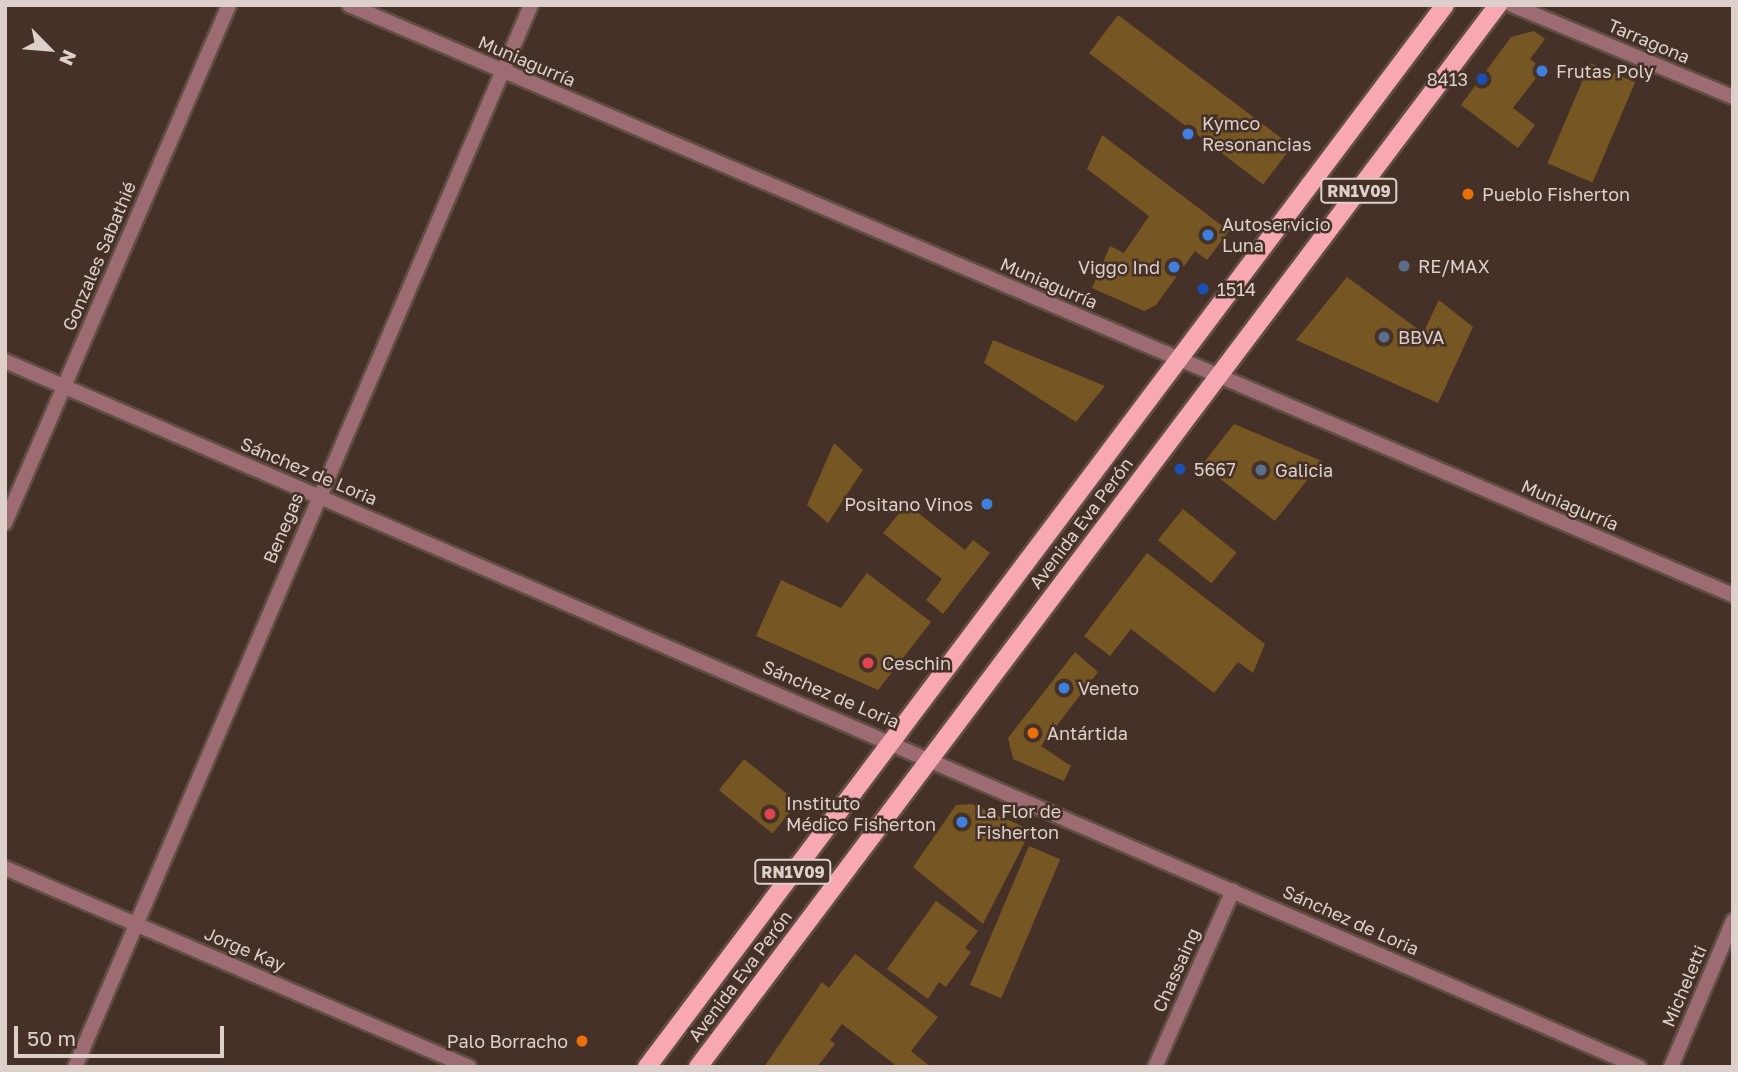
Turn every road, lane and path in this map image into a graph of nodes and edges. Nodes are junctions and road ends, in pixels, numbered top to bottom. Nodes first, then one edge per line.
1 (229, 5) edge
2 (349, 5) edge
3 (531, 5) edge
4 (1446, 5) edge
5 (1499, 5) edge
6 (1512, 5) edge
7 (503, 73) junction
8 (1733, 97) edge
9 (1179, 359) junction
10 (5, 361) edge
11 (1220, 376) junction
12 (64, 386) junction
13 (318, 496) junction
14 (5, 523) edge
15 (1733, 595) edge
16 (892, 741) junction
17 (931, 758) junction
18 (5, 868) edge
19 (1233, 890) junction
20 (1733, 921) edge
21 (135, 923) junction
22 (75, 1067) edge
23 (469, 1067) edge
24 (647, 1067) edge
25 (698, 1067) edge
26 (1155, 1067) edge
27 (1639, 1067) edge
28 (1671, 1067) edge

1 - 12 street, Gonzales Sabathié
2 - 7 street, Muniagurría
3 - 7 street, Benegas
4 - 9 main road, Avenida Eva Perón / RN1V09
5 - 11 main road, Avenida Eva Perón / RN1V09
6 - 8 street, Tarragona
7 - 9 street, Muniagurría
7 - 13 street, Benegas
9 - 11 street, Muniagurría
9 - 16 main road, Avenida Eva Perón / RN1V09
10 - 12 street, Sánchez de Loria
11 - 15 street, Muniagurría
11 - 17 main road, Avenida Eva Perón / RN1V09
12 - 13 street, Sánchez de Loria
12 - 14 street, Gonzales Sabathié
13 - 16 street, Sánchez de Loria
13 - 21 street, Benegas
16 - 17 street, Sánchez de Loria
16 - 24 main road, Avenida Eva Perón / RN1V09
17 - 19 street, Sánchez de Loria
17 - 25 main road, Avenida Eva Perón / RN1V09
18 - 21 street, Jorge Kay
19 - 26 street, Chassaing
19 - 27 street, Sánchez de Loria
20 - 28 street, Micheletti
21 - 22 street, Benegas
21 - 23 street, Jorge Kay

